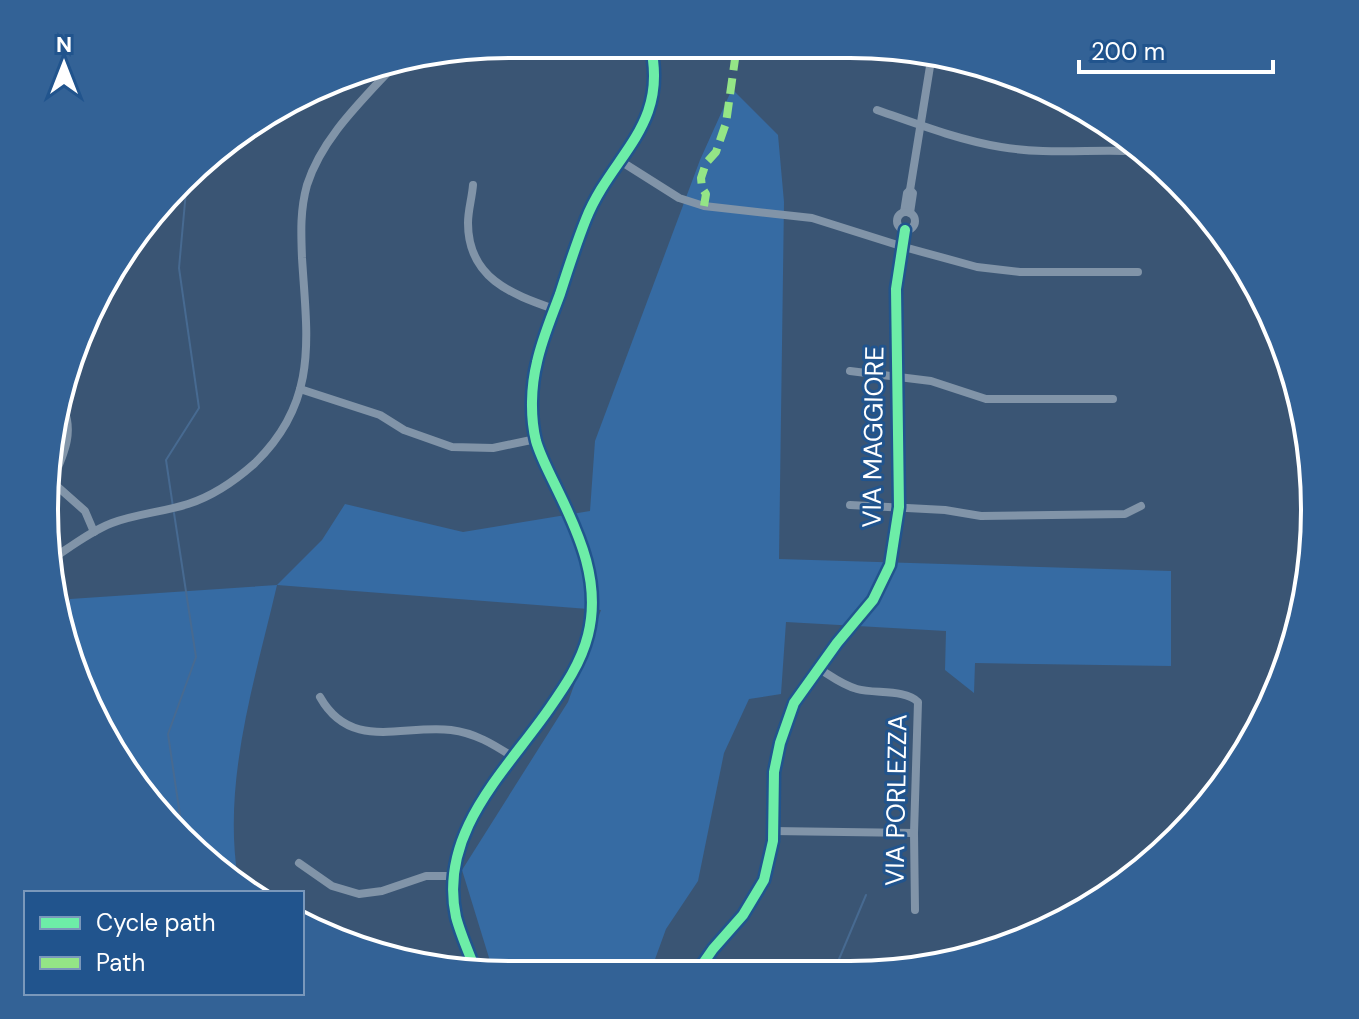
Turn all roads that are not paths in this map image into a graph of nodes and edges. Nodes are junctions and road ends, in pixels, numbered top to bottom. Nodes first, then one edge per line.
1 (652, 58) edge
2 (930, 66) edge
3 (386, 75) edge
4 (877, 110) dead end
5 (919, 125) junction
6 (1124, 151) edge
7 (622, 162) junction
8 (473, 185) dead end
9 (904, 247) junction
10 (1138, 272) dead end
11 (554, 309) junction
12 (850, 371) dead end
13 (897, 378) junction
14 (300, 389) junction
15 (1113, 399) dead end
16 (67, 422) edge
17 (536, 439) junction
18 (62, 454) edge
19 (59, 487) edge
20 (850, 505) dead end
21 (1141, 506) dead end
22 (899, 507) junction
23 (94, 532) junction
24 (61, 554) edge
25 (818, 668) junction
26 (320, 697) dead end
27 (513, 757) junction
28 (773, 831) junction
29 (914, 833) junction
30 (299, 863) dead end
31 (454, 876) junction
32 (915, 910) dead end
33 (472, 959) edge
34 (706, 961) edge

1 - 7 street
2 - 5 street
3 - 14 street
4 - 5 street
5 - 6 street
5 - 9 street, VIA MAGGIORE
7 - 9 street
7 - 11 street
8 - 11 street
9 - 10 street
9 - 13 street, VIA MAGGIORE
11 - 17 street
12 - 13 street
13 - 15 street
13 - 22 street, VIA MAGGIORE
14 - 17 street
14 - 23 street
16 - 18 street
17 - 27 street
19 - 23 street
20 - 22 street
21 - 22 street
22 - 25 street, VIA MAGGIORE
23 - 24 street
25 - 28 street, VIA MAGGIORE
25 - 29 street, VIA PORLEZZA
26 - 27 street
27 - 31 street
28 - 29 street
28 - 34 street, VIA MAGGIORE
29 - 32 street, VIA PORLEZZA
30 - 31 street
31 - 33 street

